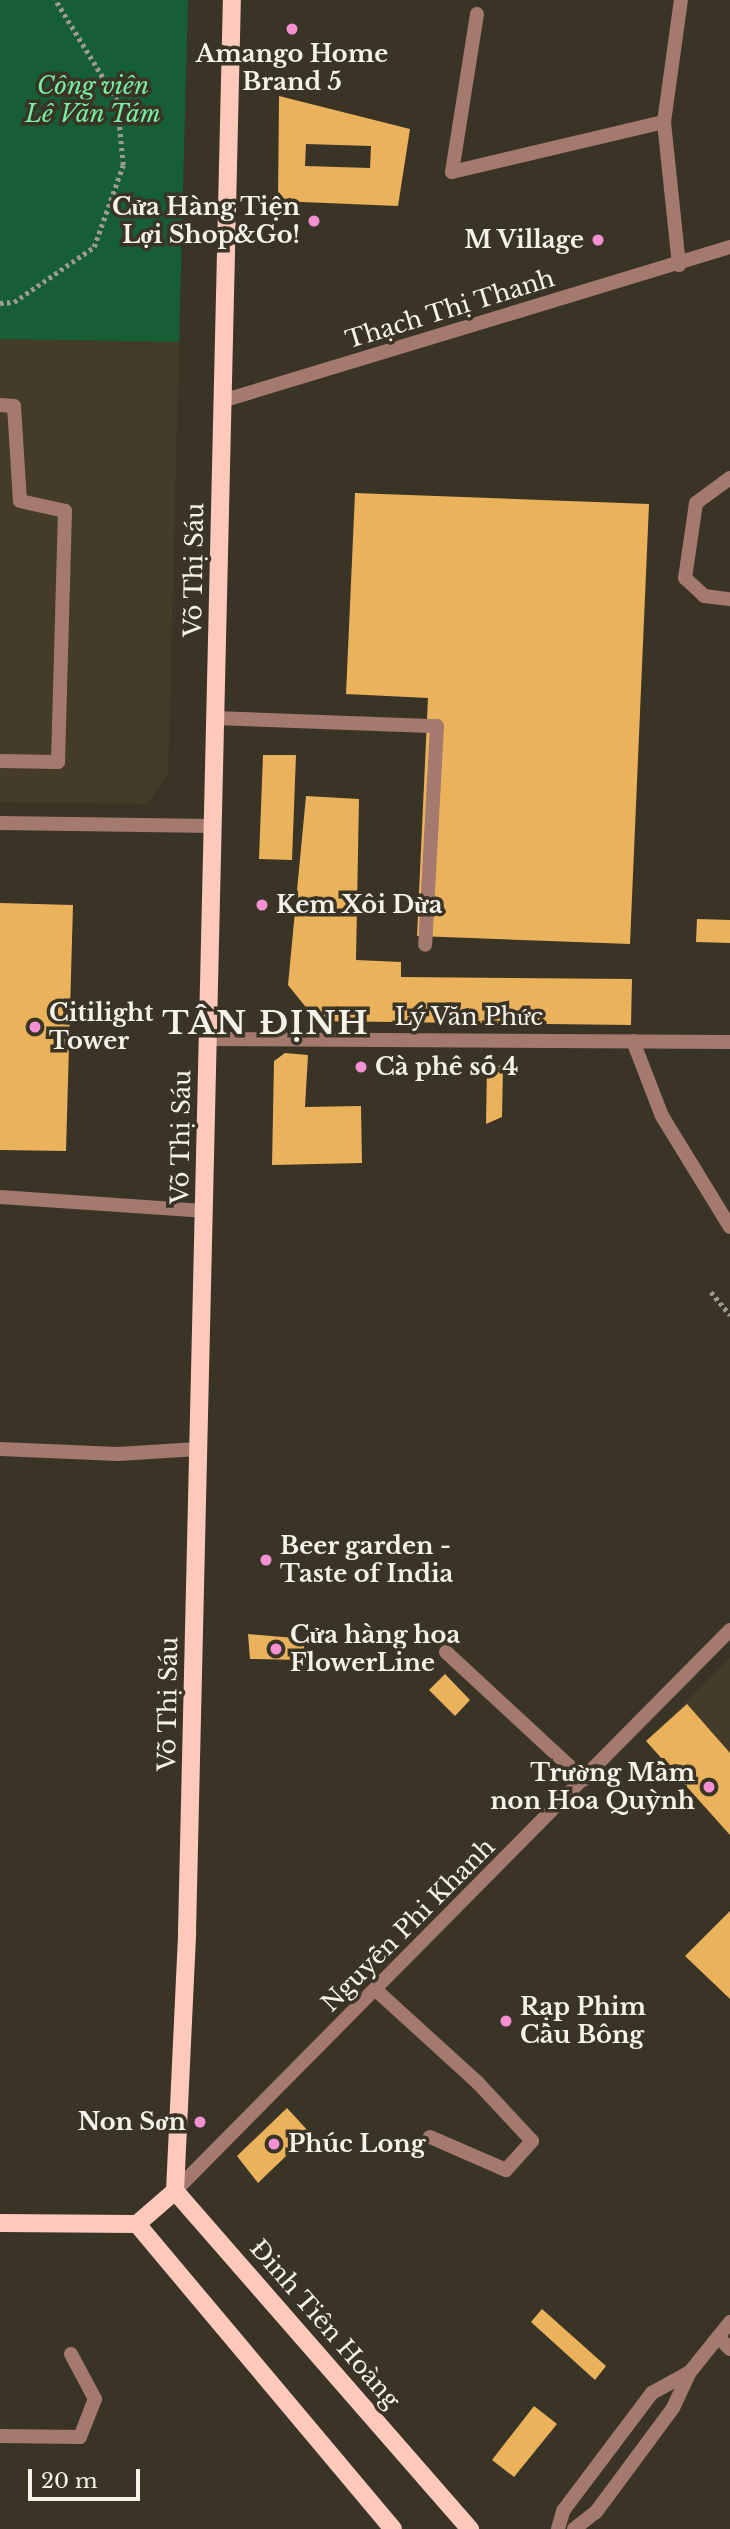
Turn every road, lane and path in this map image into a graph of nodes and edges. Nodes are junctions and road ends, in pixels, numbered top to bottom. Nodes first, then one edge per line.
1 (55, 0) edge
2 (232, 0) edge
3 (681, 0) edge
4 (477, 14) dead end
5 (664, 122) junction
6 (730, 247) edge
7 (679, 265) junction
8 (0, 303) edge
9 (222, 401) junction
10 (0, 405) edge
11 (730, 478) edge
12 (730, 599) edge
13 (215, 718) junction
14 (0, 761) edge
15 (0, 823) edge
16 (213, 826) junction
17 (425, 945) dead end
18 (208, 1039) junction
19 (633, 1041) junction
20 (730, 1042) edge
21 (0, 1197) edge
22 (204, 1211) junction
23 (730, 1227) edge
24 (711, 1292) dead end
25 (730, 1315) edge
26 (0, 1449) edge
27 (198, 1449) junction
28 (730, 1630) edge
29 (446, 1651) dead end
30 (584, 1780) junction
31 (377, 1991) junction
32 (430, 2137) dead end
33 (175, 2190) junction
34 (0, 2223) edge
35 (137, 2224) junction
36 (730, 2322) edge
37 (718, 2337) junction
38 (730, 2349) edge
39 (71, 2354) dead end
40 (690, 2372) junction
41 (0, 2436) edge
42 (393, 2529) edge
43 (470, 2529) edge
44 (558, 2529) edge
45 (574, 2529) edge

1 - 8 path
2 - 9 main road, Võ Thị Sáu
3 - 5 street
4 - 5 street
5 - 7 street
6 - 7 street, Thạch Thị Thanh
7 - 9 street, Thạch Thị Thanh
9 - 13 main road, Võ Thị Sáu
10 - 14 street
11 - 12 street
13 - 16 main road, Võ Thị Sáu
13 - 17 street
15 - 16 street
16 - 18 main road, Võ Thị Sáu
18 - 19 street, Lý Văn Phức
18 - 22 main road, Võ Thị Sáu
19 - 20 street, Lý Văn Phức
19 - 23 street
21 - 22 street
22 - 27 main road, Võ Thị Sáu
24 - 25 path
26 - 27 street
27 - 33 main road, Võ Thị Sáu
28 - 30 street, Nguyễn Phi Khanh
29 - 30 street
30 - 31 street, Nguyễn Phi Khanh
31 - 32 street
31 - 33 street, Nguyễn Phi Khanh
33 - 35 main road
33 - 43 main road, Đinh Tiên Hoàng
34 - 35 main road
35 - 42 main road
36 - 37 street
37 - 38 street
37 - 40 street
39 - 41 street
40 - 44 street
40 - 45 street

